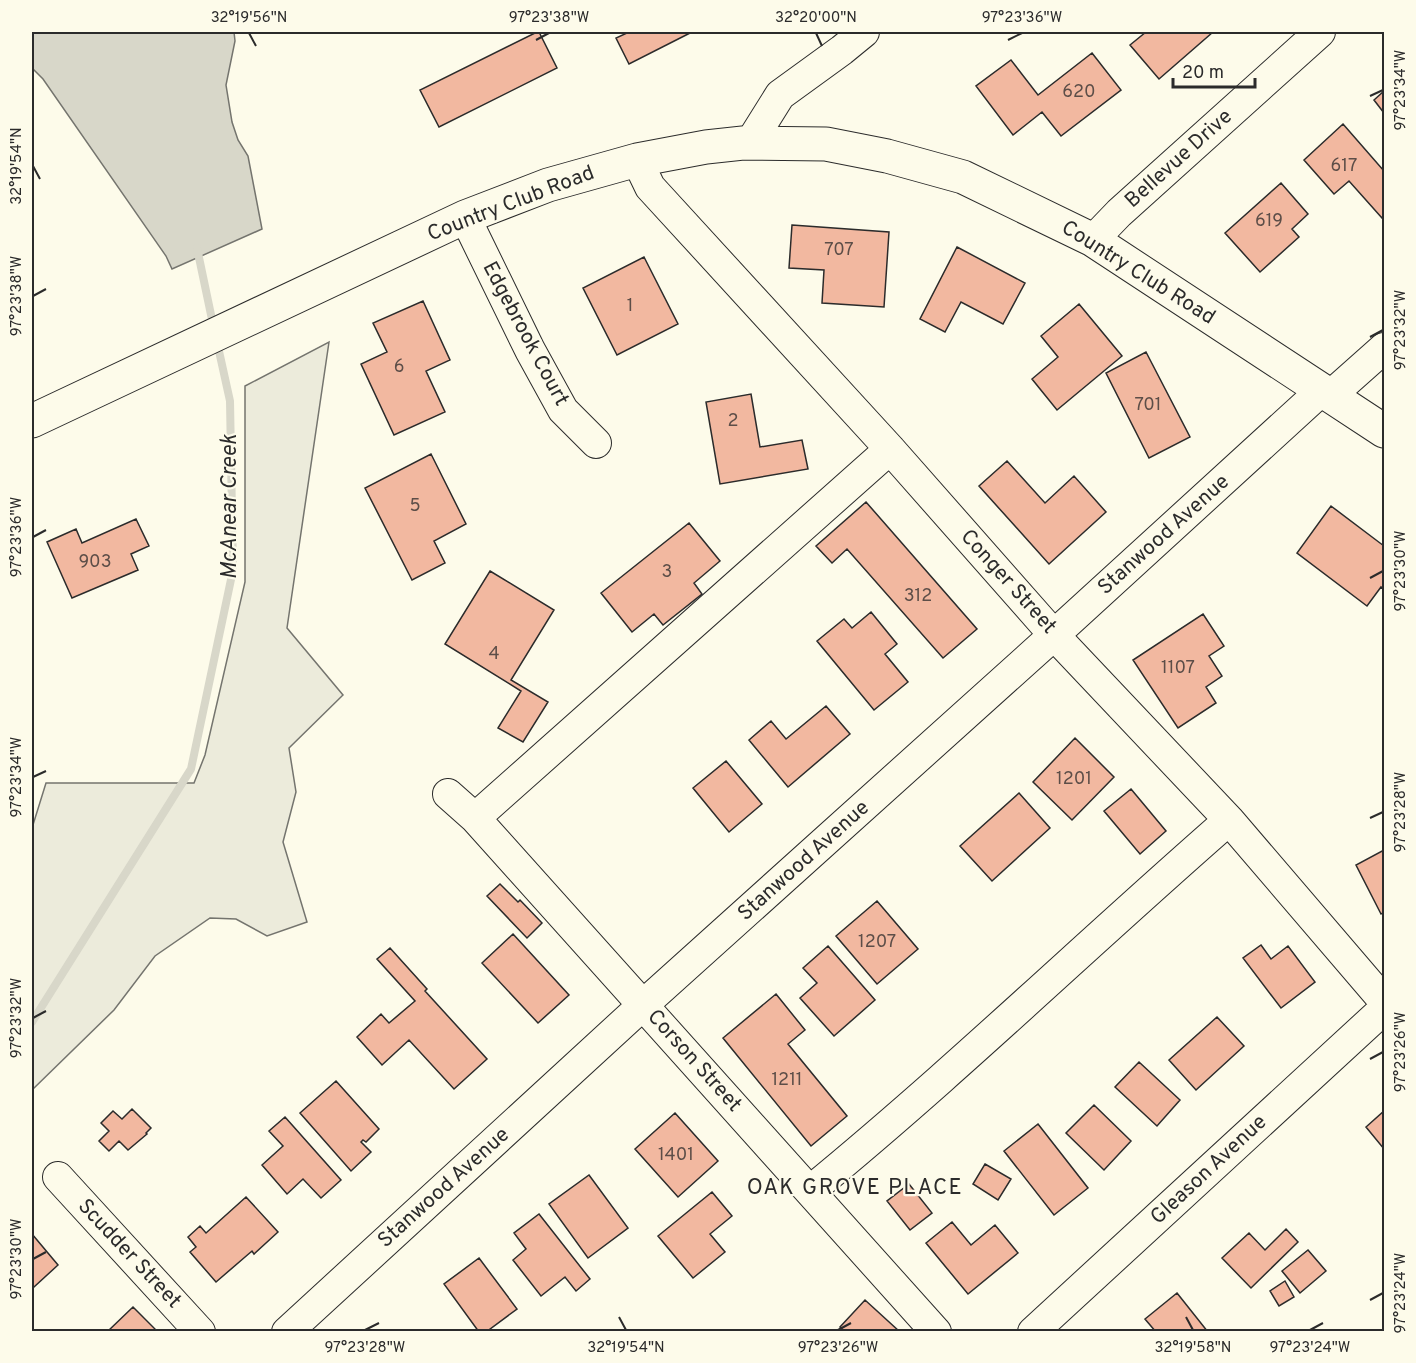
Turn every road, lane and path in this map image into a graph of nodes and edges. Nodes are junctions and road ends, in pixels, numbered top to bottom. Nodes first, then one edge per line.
1 (864, 32) edge
2 (1320, 32) edge
3 (750, 143) junction
4 (637, 160) junction
5 (465, 217) junction
6 (1093, 240) junction
7 (1384, 348) edge
8 (1326, 394) junction
9 (32, 422) edge
10 (1384, 431) edge
11 (596, 443) dead end
12 (890, 449) junction
13 (1054, 635) junction
14 (448, 794) dead end
15 (475, 818) junction
16 (1229, 820) junction
17 (1384, 1001) edge
18 (643, 1005) junction
19 (1384, 1009) edge
20 (58, 1177) dead end
21 (810, 1190) junction
22 (200, 1332) edge
23 (287, 1332) edge
24 (936, 1332) edge
25 (1033, 1332) edge

1 - 3 street
2 - 6 street, Bellevue Drive
3 - 4 main road, Country Club Road
3 - 6 main road, Country Club Road
4 - 5 main road, Country Club Road
4 - 12 street, Conger Street
5 - 9 main road, Country Club Road
5 - 11 street, Edgebrook Court
6 - 8 main road, Country Club Road
7 - 8 street, Stanwood Avenue
8 - 10 main road, Country Club Road
8 - 13 street, Stanwood Avenue
12 - 13 street, Conger Street
12 - 15 street
13 - 16 street, Conger Street
13 - 18 street, Stanwood Avenue
14 - 15 street, Corson Street
15 - 18 street, Corson Street
16 - 17 street, Conger Street
16 - 21 street
18 - 21 street, Corson Street
18 - 23 street, Stanwood Avenue
19 - 25 street, Gleason Avenue
20 - 22 street, Scudder Street
21 - 24 street, Corson Street

